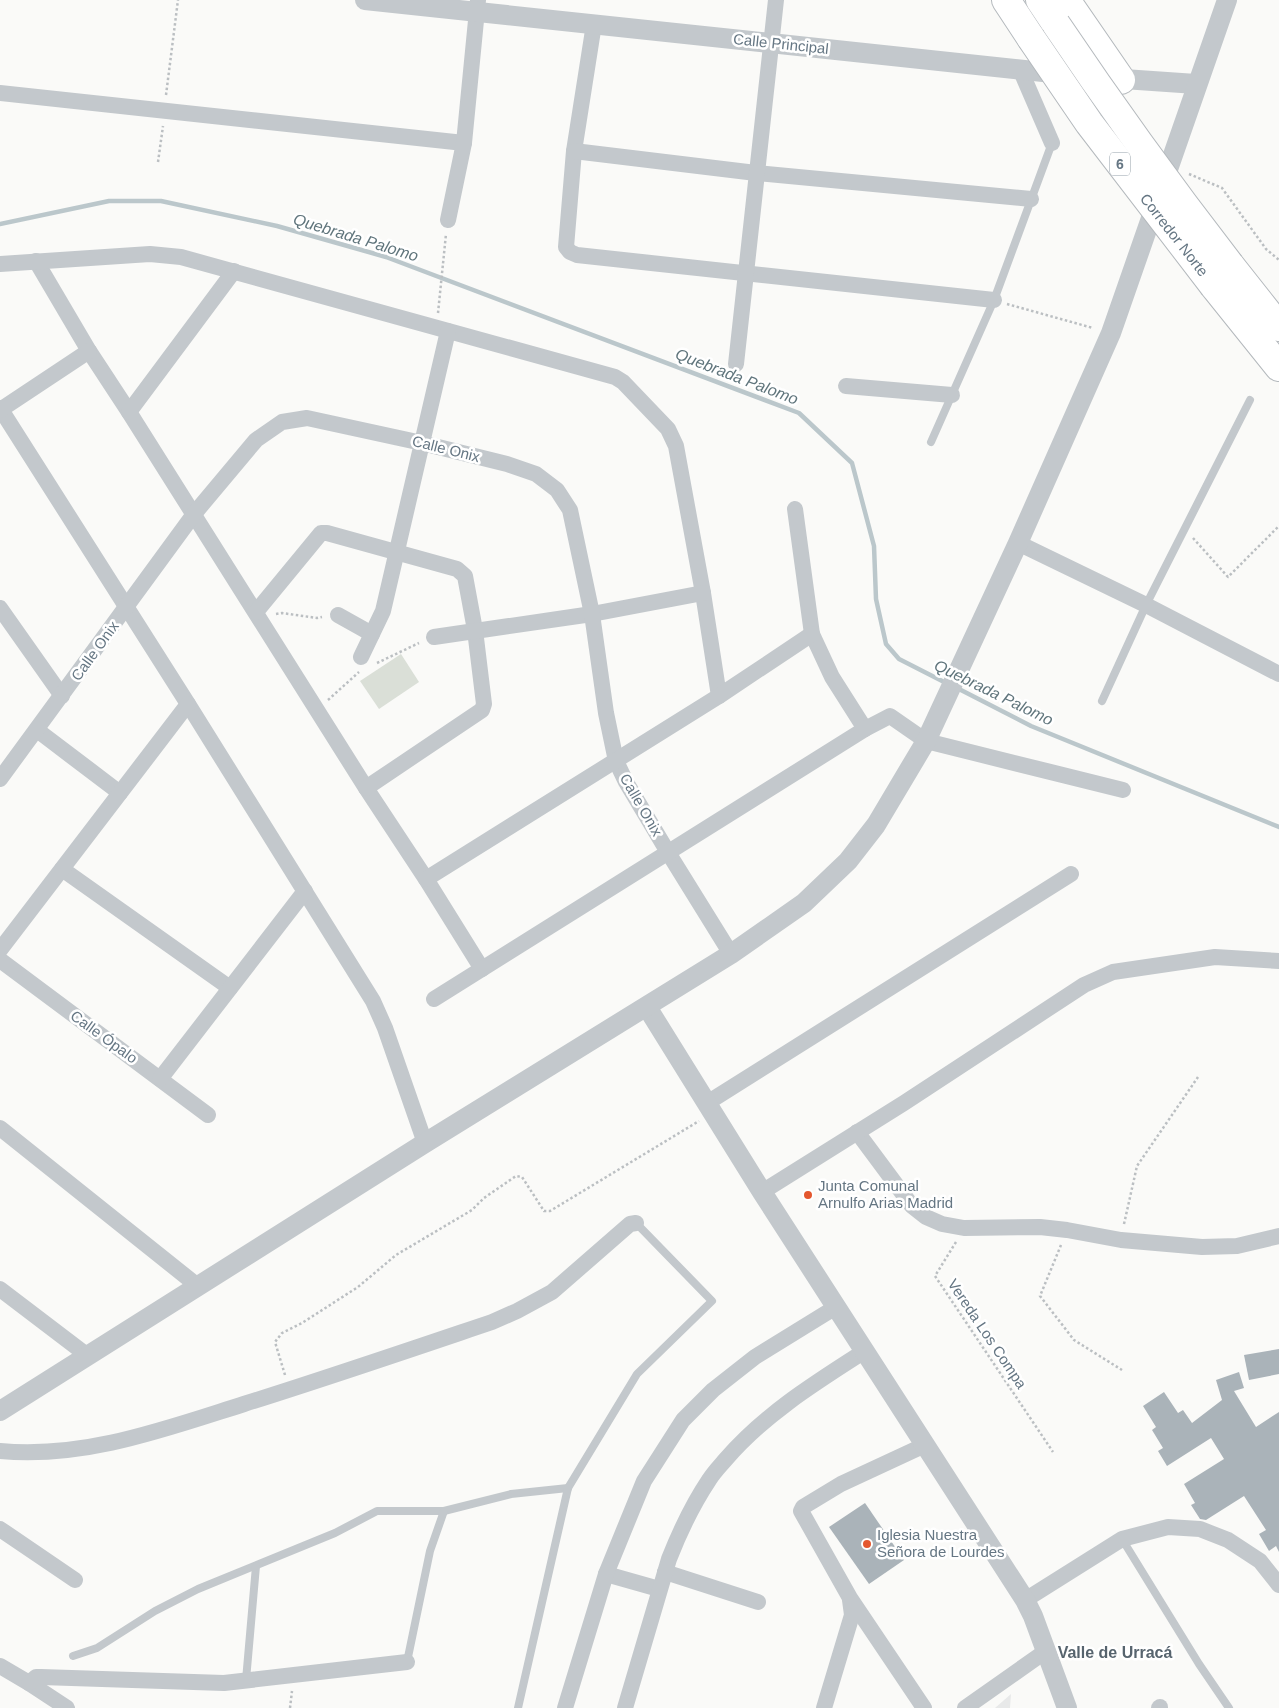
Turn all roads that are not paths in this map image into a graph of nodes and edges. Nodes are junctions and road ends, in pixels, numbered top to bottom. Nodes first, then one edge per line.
1 (365, 0) edge
2 (776, 0) edge
3 (1006, 0) edge
4 (1040, 0) edge
5 (1227, 0) edge
6 (478, 6) edge
7 (1061, 12) edge
8 (594, 24) junction
9 (772, 42) junction
10 (1020, 69) junction
11 (1121, 80) junction
12 (1196, 84) junction
13 (0, 93) edge
14 (1052, 143) joint
15 (464, 144) junction
16 (574, 151) junction
17 (756, 173) junction
18 (1031, 199) junction
19 (448, 220) road end
20 (36, 262) junction
21 (0, 264) edge
22 (234, 271) junction
23 (746, 275) junction
24 (1222, 275) junction
25 (994, 300) junction
26 (1279, 327) edge
27 (442, 329) junction
28 (89, 351) junction
29 (736, 364) dead end
30 (1279, 367) edge
31 (846, 386) dead end
32 (952, 395) junction
33 (1250, 400) dead end
34 (0, 409) edge
35 (129, 412) junction
36 (931, 442) dead end
37 (422, 443) junction
38 (795, 508) dead end
39 (194, 514) junction
40 (1018, 543) junction
41 (396, 552) junction
42 (703, 593) junction
43 (1146, 605) junction
44 (127, 606) junction
45 (0, 608) edge
46 (592, 614) junction
47 (338, 615) road end
48 (258, 616) junction
49 (475, 630) junction
50 (372, 634) junction
51 (812, 634) junction
52 (434, 637) road end
53 (365, 662) road end
54 (1279, 674) edge
55 (62, 696) junction
56 (719, 696) junction
57 (1102, 700) dead end
58 (188, 704) junction
59 (865, 729) junction
60 (36, 730) junction
61 (926, 741) junction
62 (616, 761) junction
63 (0, 779) edge
64 (366, 788) junction
65 (1123, 790) dead end
66 (120, 793) junction
67 (669, 854) junction
68 (62, 868) junction
69 (1071, 874) dead end
70 (426, 879) junction
71 (305, 891) junction
72 (0, 950) edge
73 (731, 954) junction
74 (0, 960) edge
75 (1279, 961) edge
76 (482, 969) junction
77 (230, 988) junction
78 (434, 999) dead end
79 (647, 1007) junction
80 (160, 1079) junction
81 (710, 1108) junction
82 (208, 1115) dead end
83 (0, 1128) edge
84 (857, 1132) junction
85 (425, 1144) junction
86 (762, 1192) junction
87 (636, 1223) joint
88 (1279, 1236) edge
89 (199, 1287) junction
90 (0, 1289) edge
91 (836, 1307) junction
92 (865, 1351) junction
93 (88, 1356) junction
94 (0, 1411) edge
95 (925, 1445) junction
96 (0, 1451) edge
97 (568, 1488) junction
98 (444, 1511) junction
99 (0, 1529) edge
100 (1122, 1539) junction
101 (256, 1566) junction
102 (665, 1572) junction
103 (606, 1574) junction
104 (75, 1580) dead end
105 (1279, 1585) edge
106 (659, 1589) junction
107 (850, 1598) junction
108 (1025, 1600) junction
109 (758, 1602) dead end
110 (1046, 1651) junction
111 (73, 1656) dead end
112 (407, 1662) joint
113 (0, 1666) edge
114 (246, 1680) junction
115 (29, 1682) junction
116 (67, 1708) edge
117 (518, 1708) edge
118 (565, 1708) edge
119 (624, 1708) edge
120 (824, 1708) edge
121 (924, 1708) edge
122 (965, 1708) edge
123 (1067, 1708) edge
124 (1229, 1708) edge

1 - 6 street, Calle Principal
2 - 9 street
3 - 24 highway, Corredor Norte / 6, bridge
4 - 7 highway, Corredor Norte / 6
5 - 12 street
6 - 8 street, Calle Principal
6 - 15 street
7 - 11 highway
7 - 24 highway, Corredor Norte / 6, bridge
8 - 9 street, Calle Principal
8 - 16 street
9 - 10 street, Calle Principal
9 - 17 street
10 - 11 street, Calle Principal
10 - 14 street
11 - 12 street, Calle Principal
12 - 40 street
13 - 15 street
14 - 18 lane
15 - 19 street
16 - 17 street
16 - 23 street
17 - 18 street
17 - 23 street
18 - 25 lane
20 - 21 street
20 - 22 street
20 - 28 street
22 - 27 street
22 - 35 street
23 - 25 street
23 - 29 street
24 - 26 highway, Corredor Norte / 6
24 - 30 highway, Corredor Norte / 6
25 - 32 lane
27 - 37 street
27 - 42 street
28 - 34 street
28 - 35 street
31 - 32 street
32 - 36 lane
33 - 43 lane
34 - 44 street
35 - 39 street
37 - 39 street, Calle Onix
37 - 41 street
37 - 46 street, Calle Onix
38 - 51 street
39 - 44 street, Calle Onix
39 - 48 street
40 - 43 street
40 - 61 street
41 - 48 street
41 - 49 street
41 - 50 street
42 - 46 street
42 - 56 street
43 - 54 street
43 - 57 lane
44 - 55 street, Calle Onix
44 - 58 street
45 - 55 street
46 - 49 street
46 - 62 street, Calle Onix
47 - 50 street
48 - 64 street
49 - 52 street
49 - 64 street
50 - 53 street
51 - 56 street
51 - 59 street
55 - 60 street, Calle Onix
56 - 62 street
58 - 66 street
58 - 71 street
59 - 61 street
59 - 67 street
60 - 63 street, Calle Onix
60 - 66 street
61 - 65 street
61 - 73 street
62 - 67 street, Calle Onix
62 - 70 street
64 - 70 street
66 - 68 street
67 - 73 street, Calle Onix
67 - 76 street
68 - 72 street
68 - 77 street
69 - 81 street
70 - 76 street
71 - 77 street
71 - 85 street
73 - 79 street
74 - 80 street, Calle Ópalo
75 - 84 street
76 - 78 street
77 - 80 street
79 - 81 street
79 - 85 street
80 - 82 street, Calle Ópalo
81 - 86 street
83 - 89 street
84 - 86 street
84 - 88 street
85 - 89 street
86 - 91 street
87 - 96 street
87 - 97 lane
89 - 93 street
90 - 93 street
91 - 92 street
91 - 103 street
92 - 95 street
92 - 102 street
93 - 94 street
95 - 107 street
95 - 108 street
97 - 98 lane
97 - 117 lane
98 - 101 lane
98 - 112 lane
99 - 104 street
100 - 105 street
100 - 108 street
100 - 124 lane
101 - 111 lane
101 - 114 lane
102 - 106 street
102 - 109 street
103 - 106 street
103 - 118 street
106 - 119 street
107 - 120 street
107 - 121 street
108 - 110 street
110 - 122 street
110 - 123 street
112 - 114 street
113 - 115 street
114 - 115 street
115 - 116 street

